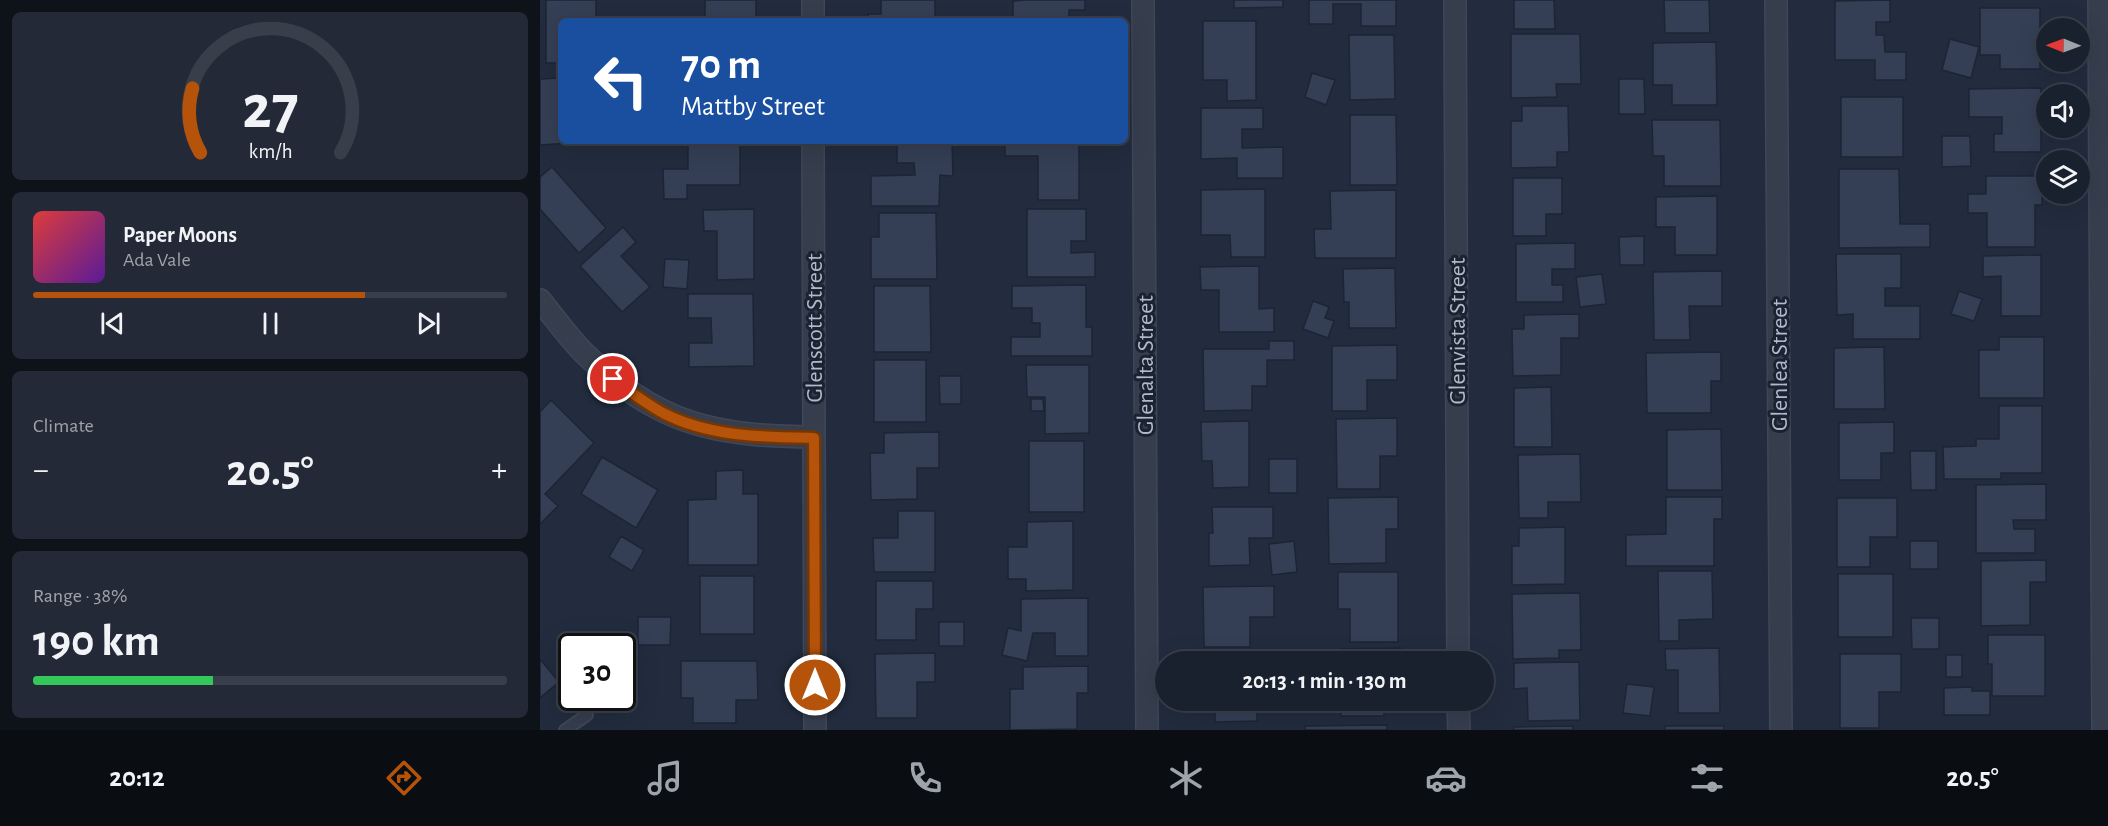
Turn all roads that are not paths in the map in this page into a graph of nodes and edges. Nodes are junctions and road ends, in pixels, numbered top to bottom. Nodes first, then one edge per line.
1 (813, 0) edge
2 (1143, 0) edge
3 (1455, 0) edge
4 (1776, 0) edge
5 (2099, 0) edge
6 (813, 18) edge
7 (813, 144) edge
8 (540, 300) edge
9 (814, 438) junction
10 (1458, 651) edge
11 (1458, 711) edge
12 (587, 715) dead end
13 (565, 730) edge
14 (815, 730) edge
15 (1147, 730) edge
16 (1459, 730) edge
17 (1780, 730) edge
18 (2103, 730) edge

1 - 6 street
2 - 15 street, Glenalta Street
3 - 10 street, Glenvista Street
4 - 17 street, Glenlea Street
5 - 18 street
7 - 9 street, Glenscott Street
8 - 9 street
9 - 14 street, Glenscott Street
11 - 16 street
12 - 13 lane

